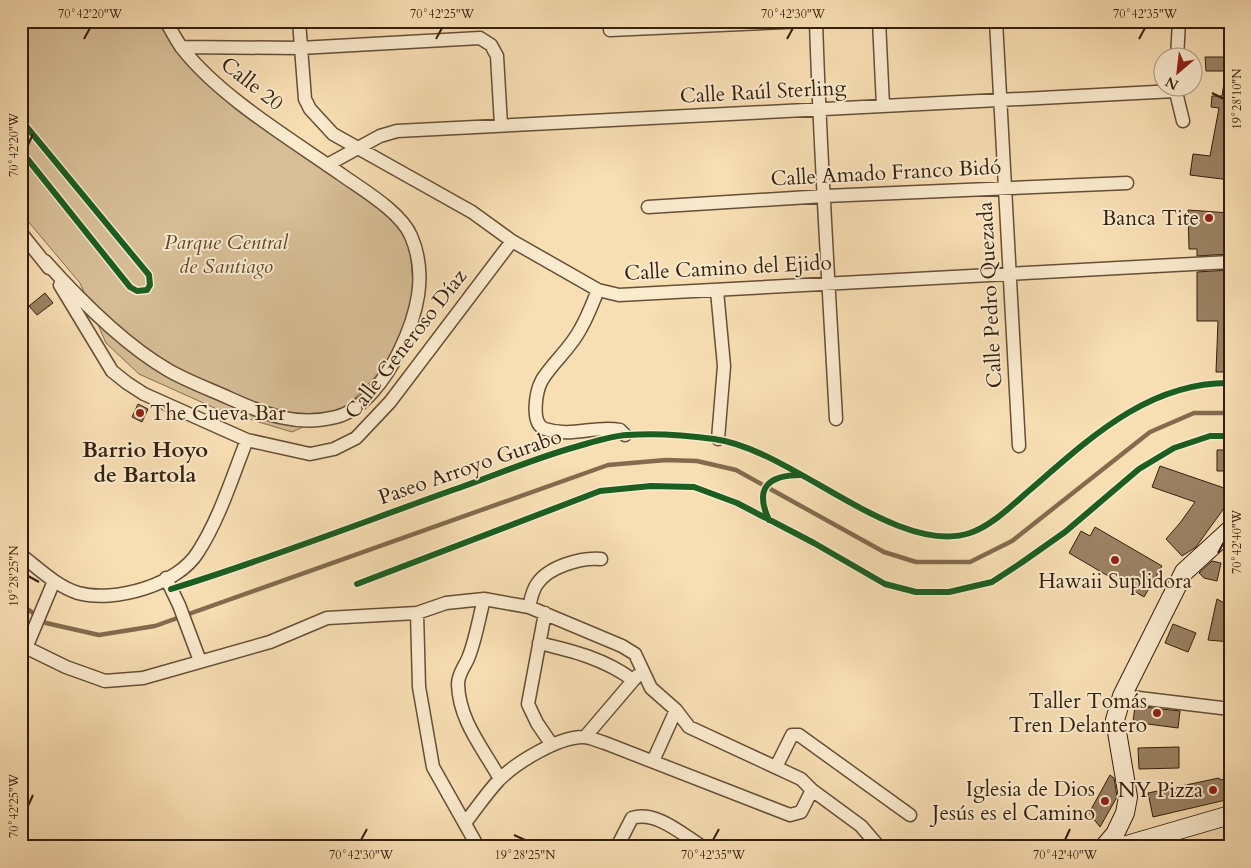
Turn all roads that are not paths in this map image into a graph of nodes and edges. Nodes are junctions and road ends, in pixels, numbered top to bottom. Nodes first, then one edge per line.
1 (166, 21) edge
2 (299, 21) edge
3 (806, 21) edge
4 (816, 21) edge
5 (879, 21) edge
6 (996, 21) edge
7 (1179, 21) edge
8 (610, 30) dead end
9 (181, 47) junction
10 (300, 48) junction
11 (1178, 48) edge
12 (1154, 90) edge
13 (1177, 98) edge
14 (999, 99) junction
15 (884, 106) junction
16 (818, 109) junction
17 (1183, 121) dead end
18 (501, 125) junction
19 (357, 148) junction
20 (327, 165) junction
21 (1127, 183) dead end
22 (1003, 187) junction
23 (825, 196) junction
24 (648, 207) dead end
25 (21, 233) edge
26 (512, 240) junction
27 (45, 261) junction
28 (1230, 262) edge
29 (1008, 272) junction
30 (829, 283) junction
31 (598, 290) junction
32 (717, 291) junction
33 (836, 419) dead end
34 (625, 435) dead end
35 (718, 439) dead end
36 (247, 440) junction
37 (1019, 446) dead end
38 (1230, 530) edge
39 (21, 554) edge
40 (601, 558) dead end
41 (166, 578) junction
42 (54, 581) junction
43 (484, 599) junction
44 (529, 607) junction
45 (417, 613) junction
46 (545, 613) junction
47 (539, 643) junction
48 (23, 646) edge
49 (200, 661) junction
50 (642, 670) junction
51 (633, 680) junction
52 (1122, 696) junction
53 (1230, 709) edge
54 (676, 710) junction
55 (585, 737) junction
56 (552, 745) junction
57 (653, 762) junction
58 (776, 767) junction
59 (500, 779) junction
60 (812, 790) junction
61 (910, 815) dead end
62 (1230, 816) edge
63 (465, 823) junction
64 (478, 847) edge
65 (617, 847) edge
66 (703, 847) edge
67 (880, 847) edge
68 (1104, 847) edge
69 (1120, 847) edge

1 - 9 street, Calle 20
2 - 10 street, Calle Camino del Ejido
3 - 8 street
4 - 16 street
5 - 15 street
6 - 14 street, Calle Pedro Quezada
7 - 11 street
9 - 10 street
9 - 20 street, Calle 20
10 - 18 street
10 - 19 street, Calle Camino del Ejido
12 - 14 street, Calle Raúl Sterling
13 - 17 street
14 - 15 street, Calle Raúl Sterling
14 - 22 street, Calle Pedro Quezada
15 - 16 street, Calle Raúl Sterling
16 - 18 street, Calle Raúl Sterling
16 - 23 street
18 - 19 street, Calle Raúl Sterling
19 - 20 street, Calle Raúl Sterling
19 - 26 street, Calle Camino del Ejido
20 - 27 street, Calle 20
21 - 22 street, Calle Amado Franco Bidó
22 - 23 street, Calle Amado Franco Bidó
22 - 29 street, Calle Pedro Quezada
23 - 24 street, Calle Amado Franco Bidó
23 - 30 street
25 - 27 street, Calle Generoso Díaz
26 - 31 street, Calle Camino del Ejido
26 - 36 street, Calle Generoso Díaz
27 - 36 street, Calle Generoso Díaz
28 - 29 street, Calle Camino del Ejido
29 - 30 street, Calle Camino del Ejido
29 - 37 street, Calle Pedro Quezada
30 - 32 street, Calle Camino del Ejido
30 - 33 street
31 - 32 street, Calle Camino del Ejido
31 - 34 street
32 - 35 street
36 - 41 street
38 - 52 main road
39 - 42 street
40 - 44 street
41 - 42 street
41 - 49 street
42 - 48 street
43 - 44 street
43 - 45 street
43 - 59 street
44 - 46 street
45 - 49 street
45 - 63 street
46 - 47 street
46 - 50 street
47 - 51 street
47 - 56 street
48 - 49 street
50 - 51 street
50 - 54 street
51 - 55 street
52 - 53 street
52 - 68 main road
54 - 57 street
54 - 58 street
55 - 56 street
55 - 57 street
56 - 59 street
57 - 60 street
58 - 60 street
58 - 61 street
59 - 63 street
60 - 67 street
62 - 69 main road
63 - 64 street
65 - 66 street

